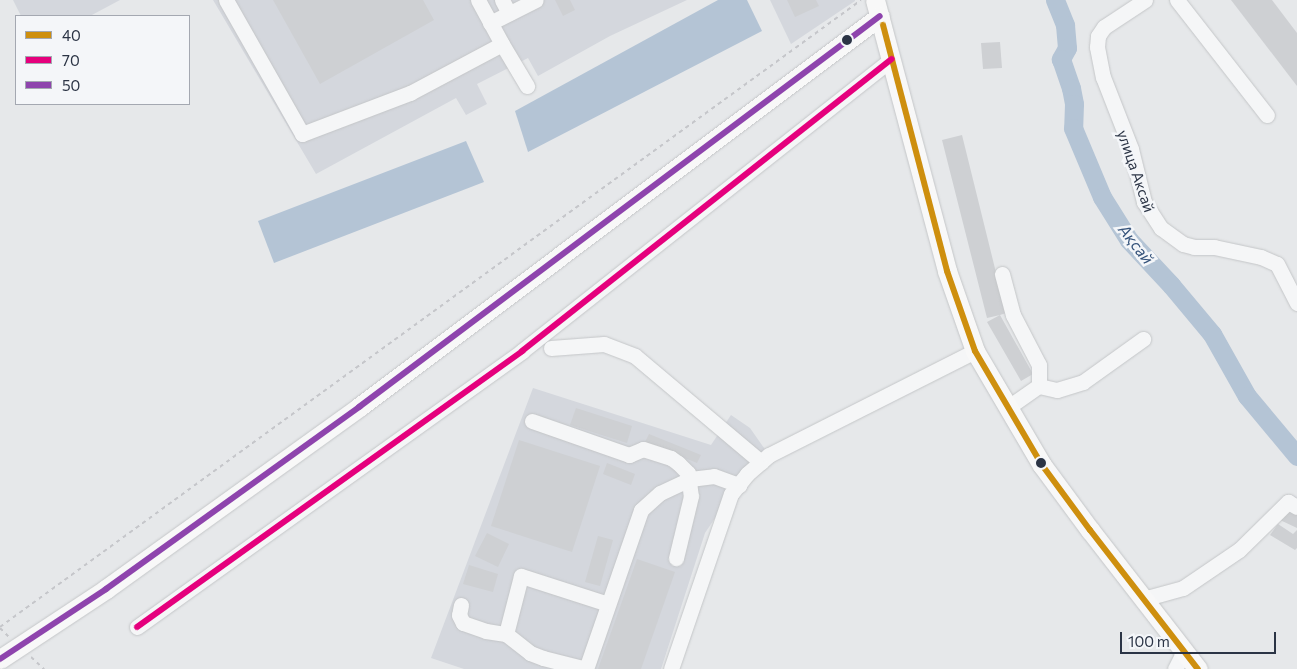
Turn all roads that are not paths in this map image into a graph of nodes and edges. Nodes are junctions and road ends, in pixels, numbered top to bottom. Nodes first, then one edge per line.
1 (226, 0) edge
2 (478, 0) edge
3 (536, 0) edge
4 (1144, 0) edge
5 (1177, 0) edge
6 (506, 7) edge
7 (877, 8) edge
8 (490, 23) junction
9 (502, 44) junction
10 (892, 59) junction
11 (527, 86) dead end
12 (1267, 115) dead end
13 (1002, 274) dead end
14 (1297, 303) edge
15 (1143, 339) dead end
16 (551, 348) dead end
17 (975, 351) junction
18 (1039, 386) junction
19 (1007, 408) junction
20 (532, 421) dead end
21 (761, 462) junction
22 (690, 479) junction
23 (738, 485) junction
24 (1297, 507) edge
25 (676, 558) dead end
26 (1143, 599) junction
27 (608, 604) junction
28 (461, 606) dead end
29 (137, 627) dead end
30 (506, 634) junction
31 (1184, 651) junction
32 (0, 661) edge
33 (7, 669) edge
34 (586, 669) edge
35 (671, 669) edge
36 (1175, 669) edge
37 (1198, 669) edge

1 - 9 street
2 - 8 street
3 - 6 street
4 - 14 street, улица Аксай
5 - 12 street
6 - 8 street
7 - 10 main road
7 - 32 main road
8 - 9 street
9 - 11 street
10 - 17 main road
10 - 29 street
13 - 18 street
15 - 18 street
16 - 21 street
17 - 19 main road
17 - 21 street
18 - 19 street
19 - 26 main road
20 - 22 street
21 - 23 street
22 - 23 street
22 - 25 street
22 - 27 street
23 - 35 street
24 - 26 street
26 - 31 main road
27 - 30 street
27 - 34 street
28 - 30 street
30 - 34 street
31 - 36 street
31 - 37 main road
32 - 33 main road

